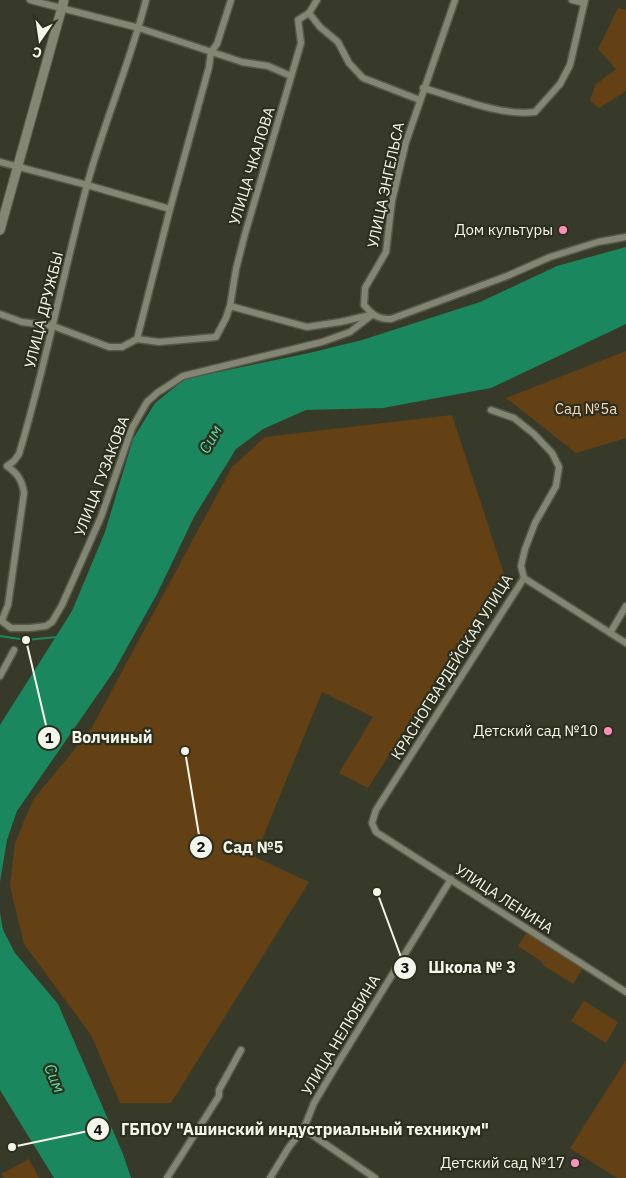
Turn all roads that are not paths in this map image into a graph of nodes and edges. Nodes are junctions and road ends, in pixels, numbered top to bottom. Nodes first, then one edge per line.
1 (30, 0) edge
2 (146, 0) edge
3 (231, 0) edge
4 (317, 0) edge
5 (455, 0) edge
6 (572, 0) edge
7 (585, 2) edge
8 (62, 4) edge
9 (309, 13) junction
10 (139, 28) junction
11 (211, 52) junction
12 (291, 76) junction
13 (423, 88) junction
14 (420, 100) junction
15 (0, 162) edge
16 (18, 166) junction
17 (87, 185) junction
18 (170, 209) junction
19 (0, 230) edge
20 (626, 237) edge
21 (230, 306) junction
22 (0, 314) edge
23 (372, 315) junction
24 (53, 326) junction
25 (137, 339) junction
26 (491, 410) dead end
27 (4, 466) edge
28 (524, 578) junction
29 (626, 606) edge
30 (1, 620) edge
31 (610, 632) junction
32 (626, 643) edge
33 (14, 650) dead end
34 (0, 676) edge
35 (372, 823) joint
36 (451, 879) junction
37 (626, 992) edge
38 (241, 1050) dead end
39 (306, 1130) junction
40 (167, 1178) edge
41 (270, 1178) edge
42 (375, 1178) edge

1 - 8 street
2 - 10 street, УЛИЦА ДРУЖБЫ
3 - 11 street
4 - 9 street, УЛИЦА ЧКАЛОВА
5 - 13 street, УЛИЦА ЭНГЕЛЬСА
6 - 7 street
7 - 13 street
8 - 10 street
8 - 16 main road
9 - 12 street, УЛИЦА ЧКАЛОВА
9 - 14 street
10 - 11 street
10 - 17 street, УЛИЦА ДРУЖБЫ
11 - 12 street
11 - 18 street
12 - 21 street, УЛИЦА ЧКАЛОВА
13 - 14 street, УЛИЦА ЭНГЕЛЬСА
14 - 23 street, УЛИЦА ЭНГЕЛЬСА
15 - 16 street
16 - 17 street
16 - 19 main road
17 - 18 street
17 - 24 street, УЛИЦА ДРУЖБЫ
18 - 25 street
20 - 23 street
21 - 23 street
21 - 25 street, УЛИЦА ЧКАЛОВА
22 - 24 street
23 - 30 street, УЛИЦА ГУЗАКОВА
24 - 25 street
24 - 27 street, УЛИЦА ДРУЖБЫ
26 - 28 street, КРАСНОГВАРДЕЙСКАЯ УЛИЦА
27 - 30 street, УЛИЦА ДРУЖБЫ
28 - 31 street
28 - 35 street, КРАСНОГВАРДЕЙСКАЯ УЛИЦА
29 - 31 street
31 - 32 street
33 - 34 street
35 - 36 street, УЛИЦА ЛЕНИНА
36 - 37 street, УЛИЦА ЛЕНИНА
36 - 39 street, УЛИЦА НЕЛЮБИНА
38 - 40 street
39 - 41 street, УЛИЦА НЕЛЮБИНА
39 - 42 street

